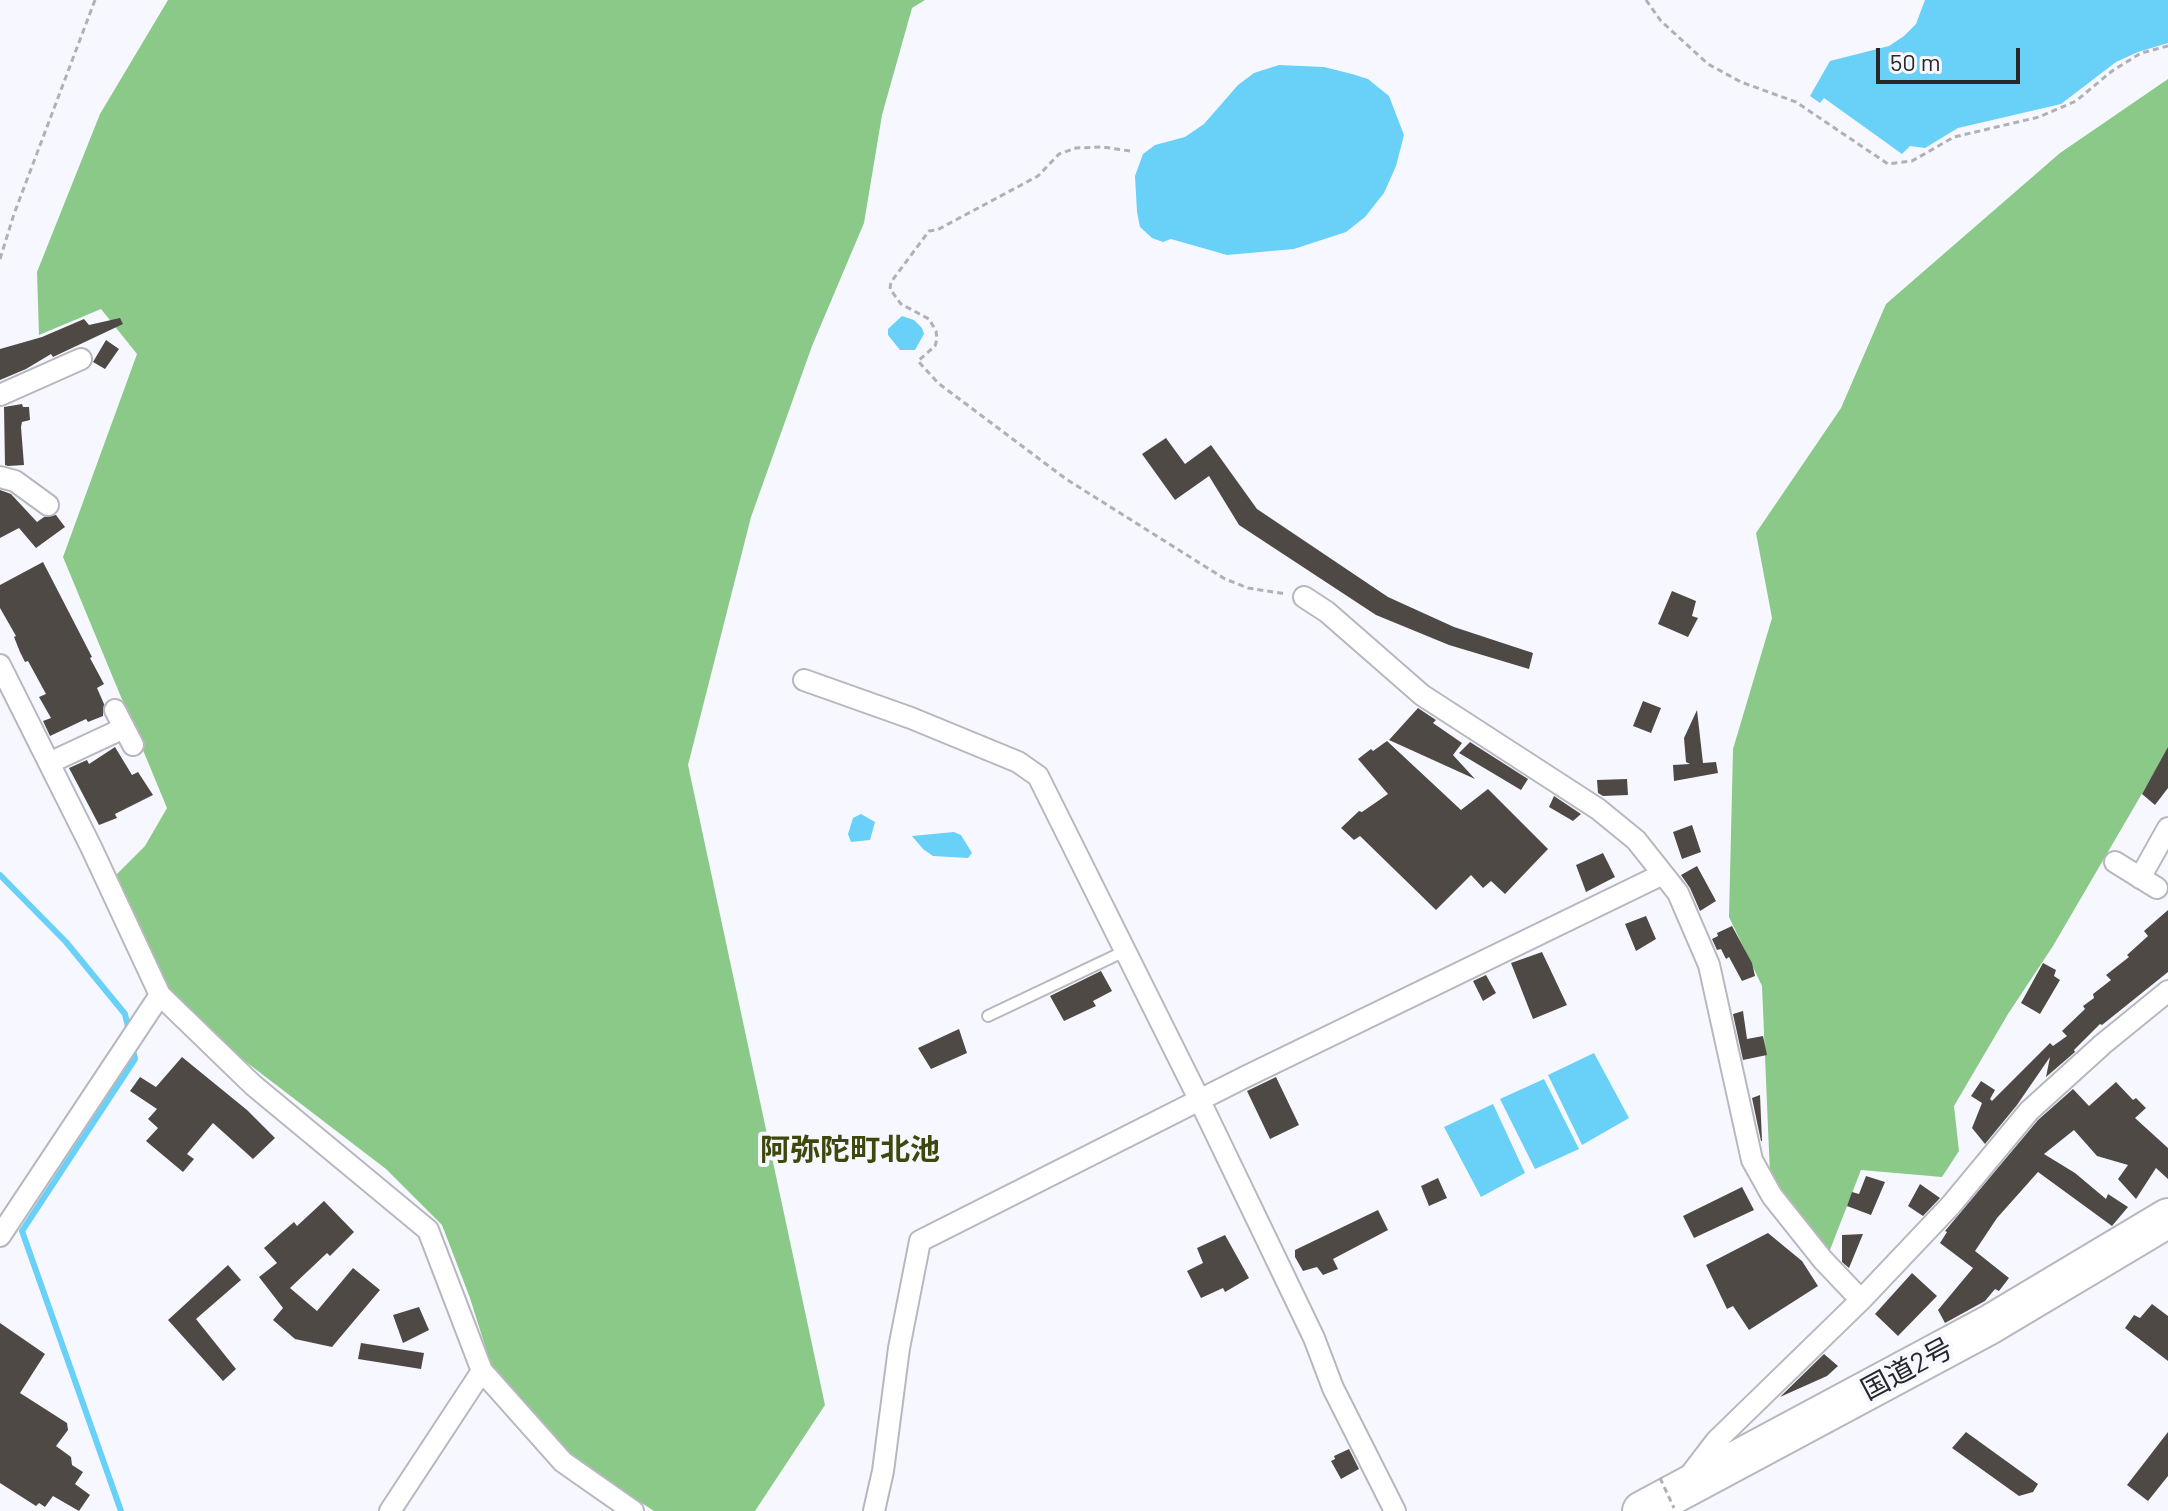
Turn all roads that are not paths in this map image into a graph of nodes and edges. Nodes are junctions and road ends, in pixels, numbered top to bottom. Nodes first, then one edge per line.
1 (81, 359) dead end
2 (0, 395) edge
3 (0, 477) edge
4 (48, 505) dead end
5 (1304, 597) road end
6 (0, 665) edge
7 (804, 680) dead end
8 (124, 728) dead end
9 (49, 763) junction
10 (2168, 828) edge
11 (2115, 862) dead end
12 (1663, 874) junction
13 (1125, 951) junction
14 (2168, 991) edge
15 (160, 995) junction
16 (988, 1016) dead end
17 (1200, 1101) junction
18 (2168, 1218) edge
19 (0, 1236) edge
20 (1861, 1300) junction
21 (482, 1371) junction
22 (1663, 1498) edge
23 (390, 1511) edge
24 (633, 1511) edge
25 (874, 1511) edge
26 (1395, 1511) edge

1 - 2 street
3 - 4 street
5 - 12 street
6 - 9 street
7 - 13 street
8 - 9 street
9 - 15 street
10 - 11 street
12 - 17 street
12 - 20 street
13 - 16 lane
13 - 17 street
14 - 20 street
15 - 19 street
15 - 21 street
17 - 25 street
17 - 26 street
18 - 22 highway, 国道2号
20 - 22 street
21 - 23 street
21 - 24 street

